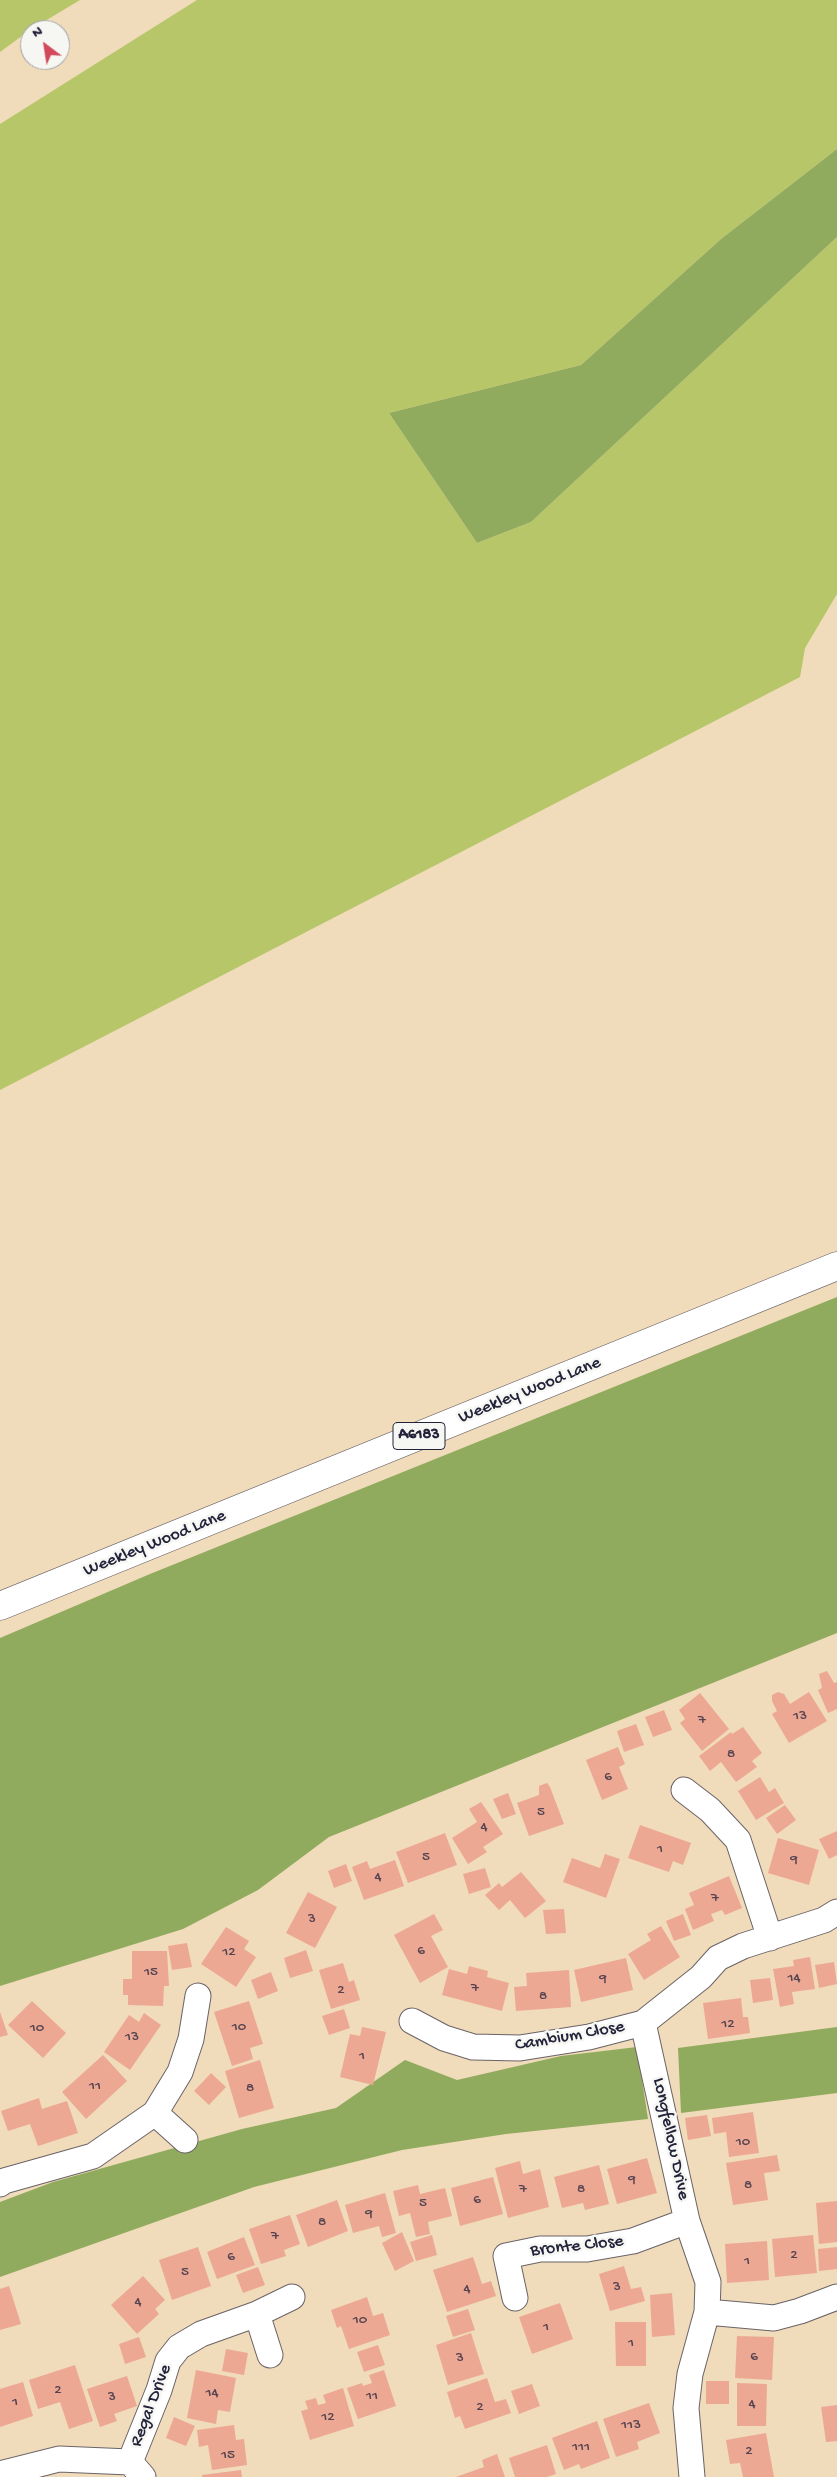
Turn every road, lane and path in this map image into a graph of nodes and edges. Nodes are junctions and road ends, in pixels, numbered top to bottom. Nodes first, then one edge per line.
1 (837, 1266) edge
2 (0, 1606) edge
3 (684, 1790) dead end
4 (837, 1912) edge
5 (770, 1938) junction
6 (198, 1996) dead end
7 (412, 2021) dead end
8 (643, 2023) junction
9 (155, 2113) junction
10 (185, 2140) dead end
11 (0, 2184) edge
12 (687, 2221) junction
13 (292, 2297) dead end
14 (837, 2297) edge
15 (515, 2298) dead end
16 (708, 2312) junction
17 (257, 2314) junction
18 (270, 2355) dead end
19 (137, 2469) edge
20 (0, 2474) edge
21 (692, 2477) edge

1 - 2 main road, Weekley Wood Lane / A6183
3 - 5 street
4 - 5 street
5 - 8 street
6 - 9 street
7 - 8 street, Cambium Close
8 - 12 street, Longfellow Drive
9 - 10 street
9 - 11 street
12 - 15 street, Bronte Close
12 - 16 street, Longfellow Drive
13 - 17 street, Regal Drive
14 - 16 street
16 - 21 street, Longfellow Drive
17 - 18 street
17 - 19 street, Regal Drive
19 - 20 street, Regal Drive

